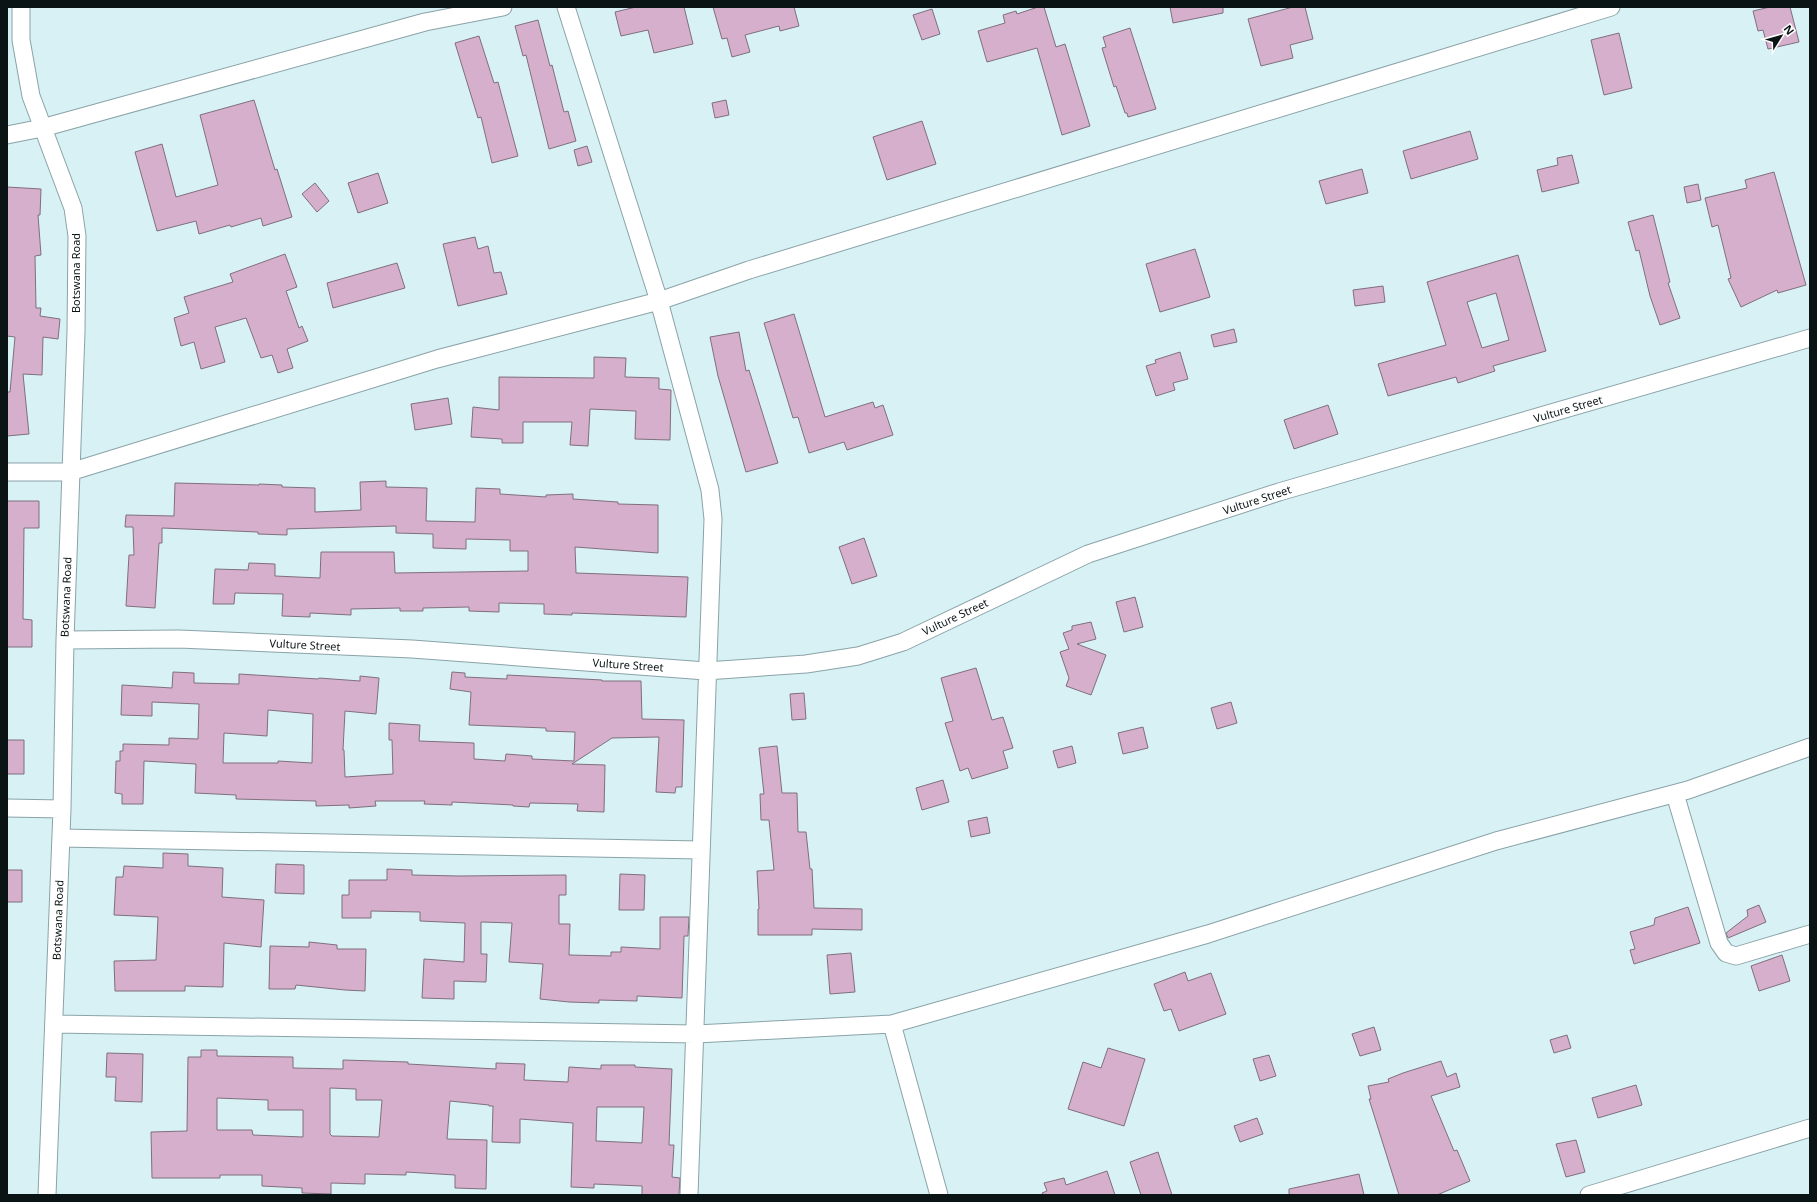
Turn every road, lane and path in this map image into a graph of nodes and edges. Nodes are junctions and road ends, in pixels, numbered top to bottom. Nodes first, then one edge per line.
1 (21, 7) edge
2 (504, 7) edge
3 (566, 7) edge
4 (1611, 7) edge
5 (42, 128) junction
6 (7, 135) edge
7 (659, 301) junction
8 (1810, 338) edge
9 (7, 472) edge
10 (70, 472) junction
11 (65, 640) junction
12 (706, 671) junction
13 (1810, 747) edge
14 (1675, 794) junction
15 (7, 808) edge
16 (62, 809) junction
17 (60, 838) junction
18 (701, 850) junction
19 (1810, 934) edge
20 (54, 1024) junction
21 (892, 1024) junction
22 (696, 1034) junction
23 (1810, 1128) edge
24 (46, 1195) edge
25 (690, 1195) edge
26 (939, 1195) edge
27 (1589, 1195) edge

1 - 5 street, Botswana Road
2 - 5 street
3 - 7 street
4 - 7 street
5 - 6 street
5 - 10 street, Botswana Road
7 - 10 street
7 - 12 street
8 - 12 street, Vulture Street
9 - 10 street
10 - 11 street, Botswana Road
11 - 12 street, Vulture Street
11 - 16 street, Botswana Road
12 - 18 street
13 - 14 street
14 - 19 street
14 - 21 street
15 - 16 street
16 - 17 street, Botswana Road
17 - 18 street
17 - 20 street, Botswana Road
18 - 22 street
20 - 22 street
20 - 24 street, Botswana Road
21 - 22 street
21 - 26 street
22 - 25 street
23 - 27 street

